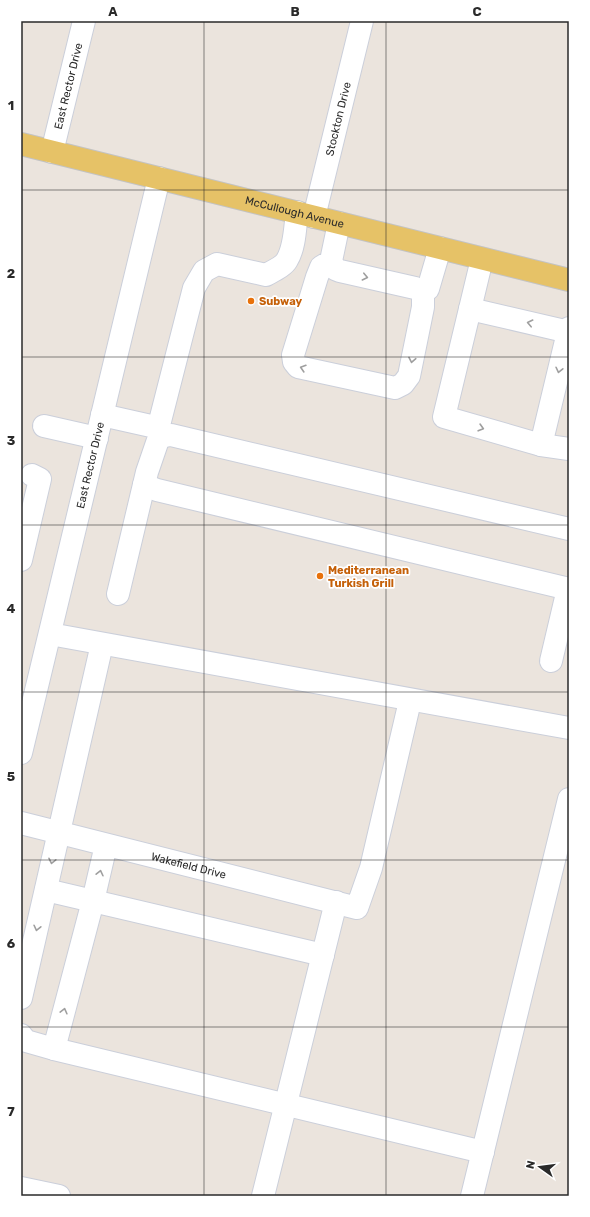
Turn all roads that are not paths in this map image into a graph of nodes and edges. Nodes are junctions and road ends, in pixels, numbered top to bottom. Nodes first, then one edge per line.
1 (84, 21) edge
2 (362, 21) edge
3 (21, 144) edge
4 (52, 152) junction
5 (159, 178) junction
6 (306, 215) junction
7 (339, 223) junction
8 (440, 248) junction
9 (482, 259) junction
10 (331, 261) junction
11 (568, 276) edge
12 (423, 292) junction
13 (470, 309) junction
14 (569, 331) edge
15 (102, 415) junction
16 (44, 426) dead end
17 (158, 433) junction
18 (97, 438) junction
19 (541, 445) junction
20 (569, 449) edge
21 (32, 475) dead end
22 (144, 485) junction
23 (569, 529) edge
24 (21, 560) edge
25 (569, 589) edge
26 (118, 594) dead end
27 (50, 634) junction
28 (102, 644) junction
29 (551, 661) dead end
30 (410, 700) junction
31 (569, 728) edge
32 (21, 753) edge
33 (569, 799) edge
34 (21, 823) edge
35 (58, 832) junction
36 (106, 844) junction
37 (46, 890) junction
38 (93, 901) junction
39 (346, 905) junction
40 (323, 955) junction
41 (21, 998) edge
42 (21, 1035) edge
43 (54, 1049) junction
44 (287, 1106) junction
45 (482, 1152) junction
46 (21, 1188) edge
47 (59, 1196) edge
48 (263, 1196) edge
49 (472, 1196) edge

1 - 4 street, East Rector Drive
2 - 6 street, Stockton Drive
3 - 4 main road, McCullough Avenue
4 - 5 main road, McCullough Avenue
5 - 6 main road, McCullough Avenue
5 - 15 street, East Rector Drive
6 - 7 main road, McCullough Avenue
6 - 17 street, Stockton Drive
7 - 8 main road, McCullough Avenue
7 - 10 street
8 - 9 main road, McCullough Avenue
8 - 12 street
9 - 11 main road, McCullough Avenue
9 - 13 street
10 -> 12 street
12 -> 10 street
14 -> 13 street
13 -> 19 street
14 -> 19 street
15 - 17 street
15 - 18 street, East Rector Drive
16 - 18 street
17 - 22 street, Stockton Drive
17 - 23 street
18 - 27 street, East Rector Drive
19 - 20 street
21 - 24 street
22 - 25 street
22 - 26 street, Stockton Drive
25 - 29 street
27 - 28 street
27 - 32 street, East Rector Drive
28 - 30 street
28 - 35 street
30 - 31 street
30 - 39 street
33 - 45 street
34 - 35 street, Wakefield Drive
35 - 36 street, Wakefield Drive
35 -> 37 street
38 -> 36 street
36 - 39 street, Wakefield Drive
37 - 38 street
37 -> 41 street
38 - 40 street
43 -> 38 street
39 - 40 street
40 - 44 street
42 - 43 street
43 - 44 street
44 - 45 street
44 - 48 street
45 - 49 street
46 - 47 street

